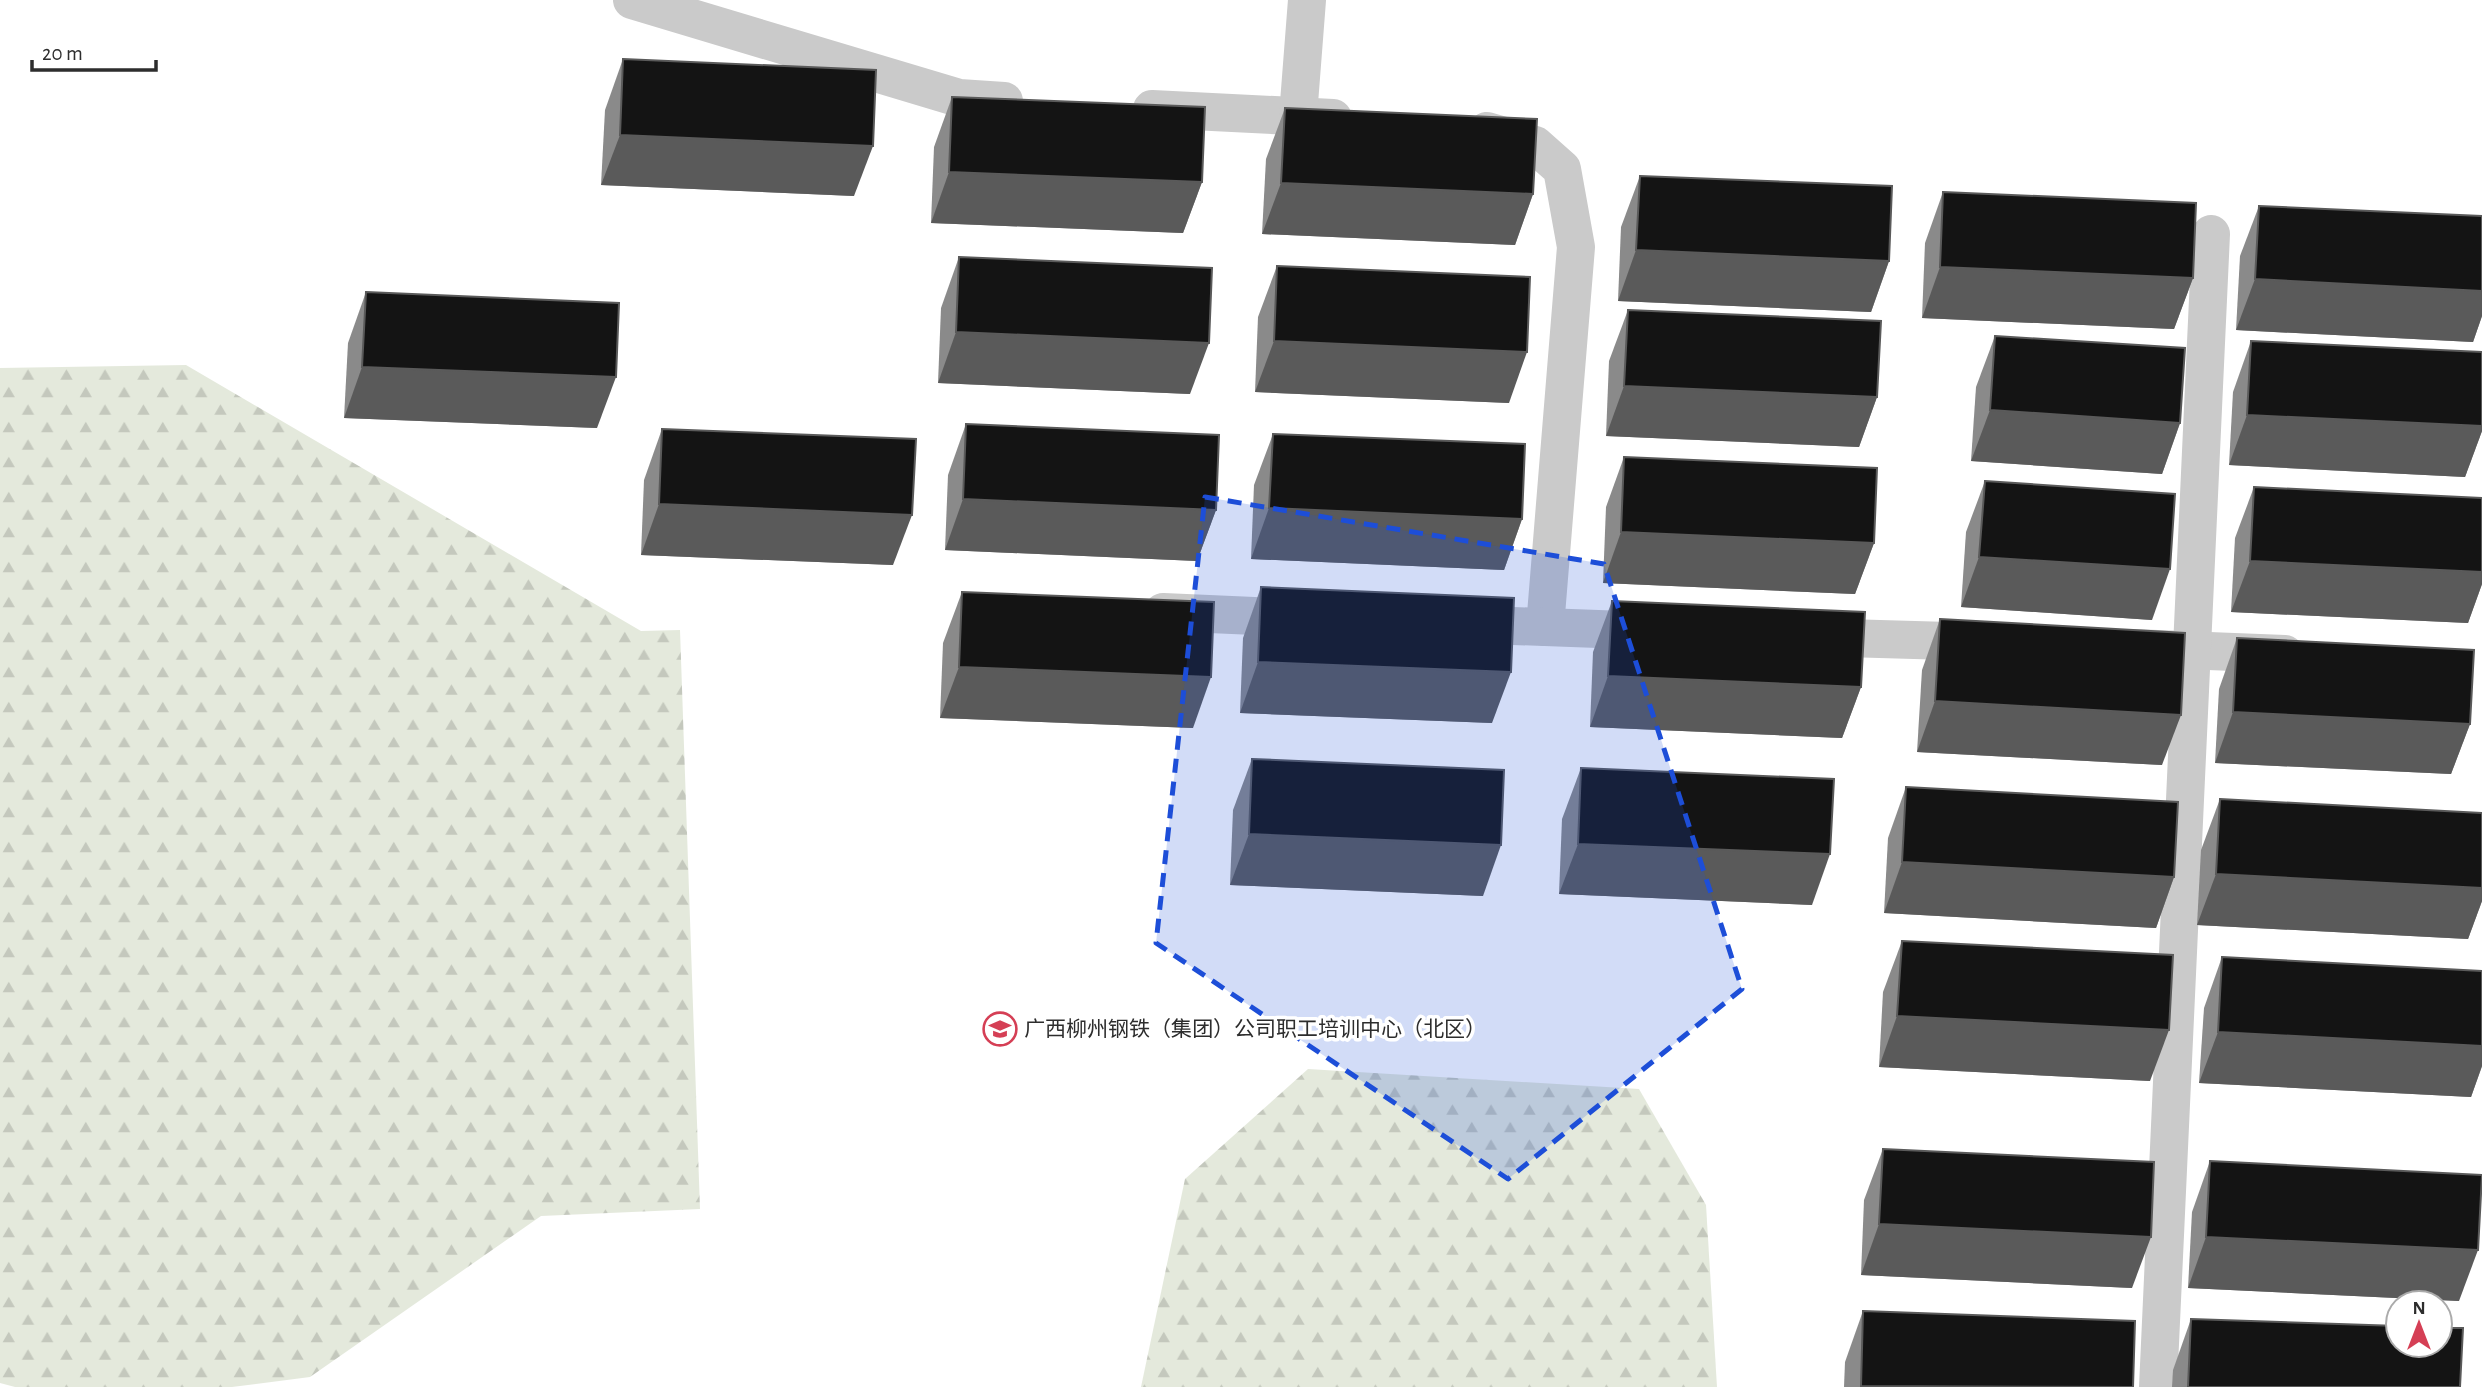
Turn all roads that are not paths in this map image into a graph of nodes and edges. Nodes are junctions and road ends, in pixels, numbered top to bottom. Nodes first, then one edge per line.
1 (632, 0) edge
2 (1307, 0) edge
3 (1040, 103) edge
4 (1122, 107) edge
5 (1298, 116) junction
6 (1363, 120) edge
7 (1454, 125) edge
8 (2210, 234) dead end
9 (1127, 610) edge
10 (1336, 619) edge
11 (1420, 622) edge
12 (1545, 628) junction
13 (1683, 632) edge
14 (1779, 635) edge
15 (2013, 643) edge
16 (2095, 646) edge
17 (2192, 650) junction
18 (2313, 655) edge
19 (2158, 1387) edge

1 - 3 street
2 - 5 street
4 - 5 street
5 - 6 street
7 - 12 street
8 - 17 street
9 - 10 street
11 - 12 street
12 - 13 street
14 - 15 street
16 - 17 street
17 - 18 street
17 - 19 street

